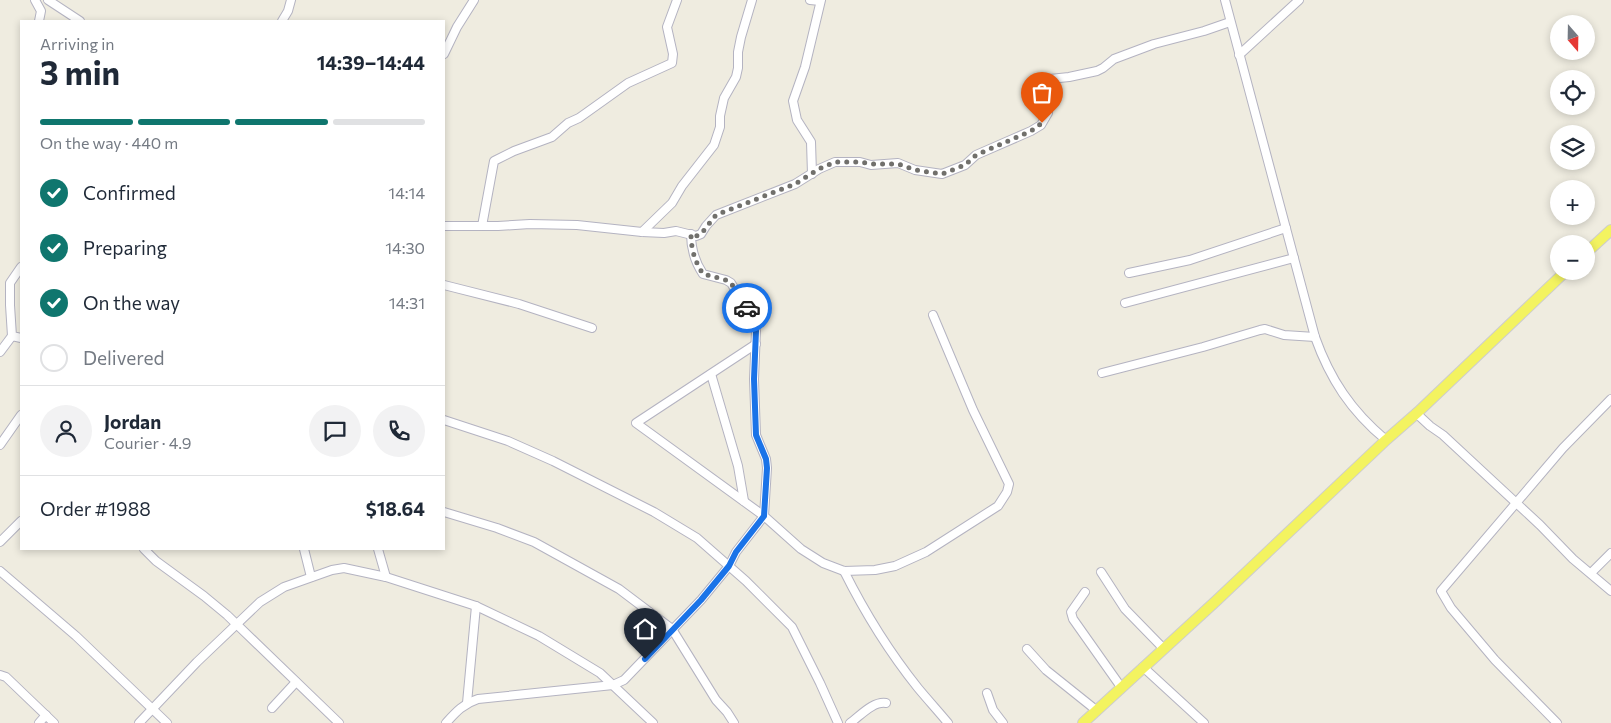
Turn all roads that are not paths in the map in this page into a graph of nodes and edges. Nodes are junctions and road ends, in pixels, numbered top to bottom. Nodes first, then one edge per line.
1 (35, 0) edge
2 (48, 0) edge
3 (291, 0) edge
4 (474, 0) edge
5 (677, 0) edge
6 (752, 0) edge
7 (810, 0) edge
8 (821, 0) edge
9 (1225, 0) edge
10 (1299, 0) edge
11 (39, 20) edge
12 (78, 20) edge
13 (283, 20) edge
14 (1230, 22) junction
15 (445, 52) edge
16 (1239, 55) junction
17 (812, 174) junction
18 (445, 226) edge
19 (482, 226) junction
20 (1286, 228) junction
21 (1611, 230) edge
22 (642, 232) junction
23 (691, 234) junction
24 (1595, 245) edge
25 (1294, 258) junction
26 (20, 268) edge
27 (1129, 273) dead end
28 (1557, 280) edge
29 (445, 284) edge
30 (1124, 303) dead end
31 (933, 315) dead end
32 (592, 328) dead end
33 (12, 336) junction
34 (1315, 336) junction
35 (20, 338) edge
36 (756, 344) junction
37 (0, 352) edge
38 (1102, 373) dead end
39 (711, 374) junction
40 (1611, 398) edge
41 (1416, 414) junction
42 (20, 416) edge
43 (445, 420) edge
44 (1386, 440) junction
45 (0, 445) edge
46 (744, 501) junction
47 (1516, 504) junction
48 (445, 512) edge
49 (764, 516) junction
50 (20, 522) edge
51 (0, 542) edge
52 (145, 550) edge
53 (304, 550) edge
54 (378, 550) edge
55 (1611, 552) edge
56 (729, 566) junction
57 (0, 571) edge
58 (844, 572) junction
59 (1101, 572) dead end
60 (1591, 573) junction
61 (311, 577) junction
62 (386, 577) junction
63 (1611, 591) edge
64 (1085, 592) dead end
65 (476, 606) junction
66 (237, 625) junction
67 (672, 629) junction
68 (1164, 648) junction
69 (1027, 649) dead end
70 (1143, 667) junction
71 (0, 675) edge
72 (296, 682) junction
73 (613, 685) junction
74 (1121, 687) junction
75 (987, 692) dead end
76 (467, 703) junction
77 (886, 703) dead end
78 (272, 708) dead end
79 (152, 709) junction
80 (1096, 710) junction
81 (46, 715) junction
82 (38, 723) edge
83 (54, 723) edge
84 (139, 723) edge
85 (168, 723) edge
86 (339, 723) edge
87 (446, 723) edge
88 (653, 723) edge
89 (734, 723) edge
90 (838, 723) edge
91 (850, 723) edge
92 (948, 723) edge
93 (1003, 723) edge
94 (1083, 723) edge
95 (1204, 723) edge
96 (1557, 723) edge

1 - 11 street
2 - 12 street
3 - 13 street
4 - 15 street
5 - 19 street
6 - 22 street
7 - 8 street
8 - 17 street
9 - 14 street
10 - 16 street
14 - 16 street
14 - 17 street
16 - 20 street
17 - 23 street
18 - 19 street
19 - 22 street
20 - 25 street
20 - 27 street
21 - 24 main road
22 - 23 street
23 - 36 street
25 - 30 street
25 - 34 street
26 - 33 street
28 - 41 main road
29 - 32 street
31 - 58 street
33 - 35 street
33 - 37 street
34 - 38 street
34 - 44 street
36 - 39 street
36 - 49 street
39 - 46 street
39 - 46 street
40 - 47 street
41 - 44 main road
41 - 47 street
42 - 45 street
43 - 56 street
44 - 68 main road
46 - 49 street
47 - 60 street
47 - 96 street
48 - 67 street
49 - 56 street
49 - 58 street
50 - 51 street
52 - 66 street
53 - 61 street
54 - 62 street
55 - 60 street
56 - 67 street
56 - 90 street
57 - 79 street
58 - 92 street
59 - 68 street
60 - 63 street
61 - 62 street
61 - 66 street
62 - 65 street
64 - 74 street
65 - 73 street
65 - 76 street
66 - 72 street
66 - 79 street
67 - 73 street
67 - 89 street
68 - 70 main road
69 - 80 street
70 - 74 main road
70 - 95 street
71 - 81 street
72 - 78 street
72 - 86 street
73 - 76 street
73 - 88 street
74 - 80 main road
75 - 93 street
76 - 87 street
77 - 91 street
79 - 84 street
79 - 85 street
80 - 94 main road
81 - 82 street
81 - 83 street

